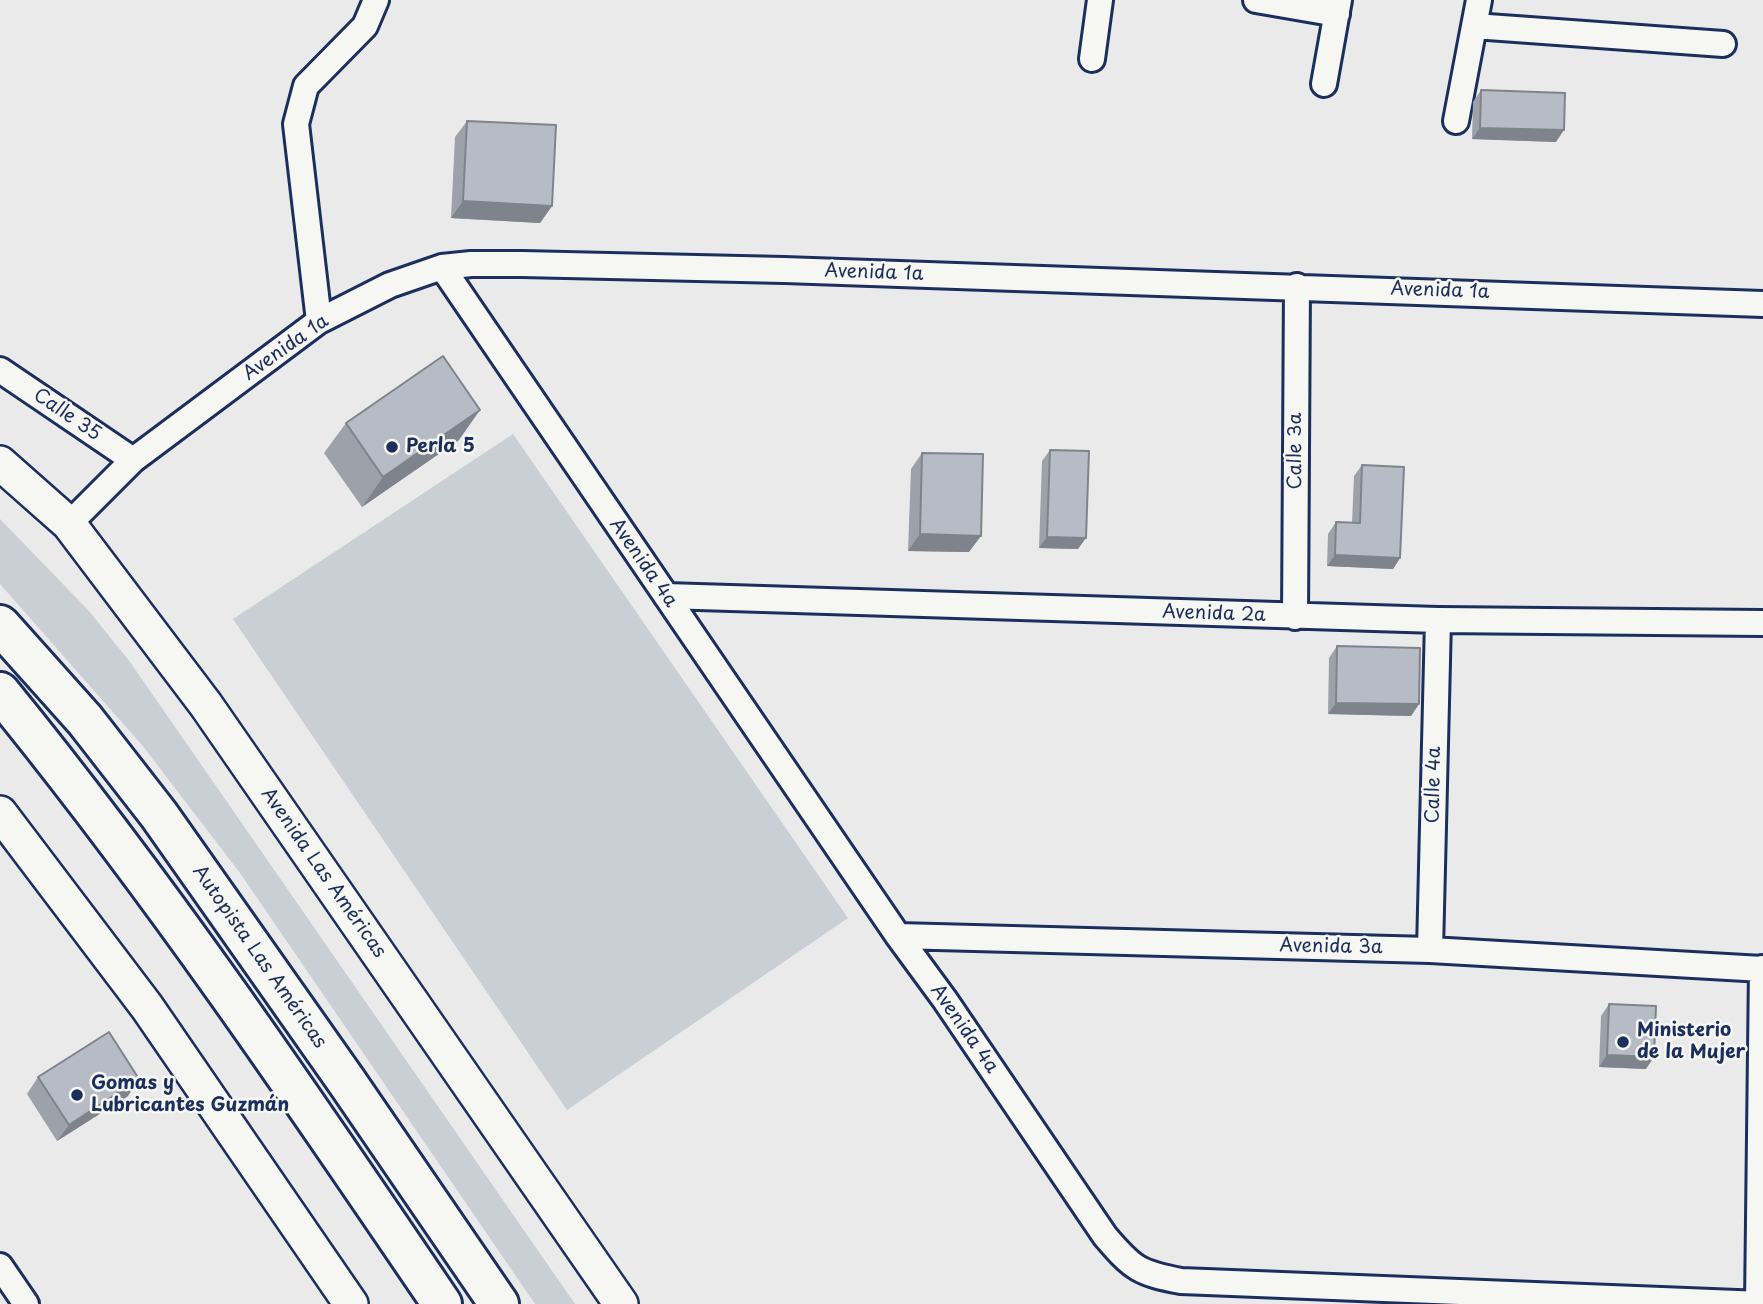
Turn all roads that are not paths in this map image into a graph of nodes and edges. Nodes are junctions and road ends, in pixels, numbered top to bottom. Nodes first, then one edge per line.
1 (376, 0) edge
2 (1100, 0) edge
3 (1256, 0) edge
4 (1479, 0) edge
5 (1338, 7) edge
6 (1474, 26) junction
7 (1723, 44) dead end
8 (1092, 60) dead end
9 (1324, 84) dead end
10 (1457, 121) dead end
11 (442, 267) junction
12 (1297, 286) junction
13 (1762, 305) edge
14 (320, 321) junction
15 (0, 370) edge
16 (133, 460) junction
17 (0, 463) edge
18 (69, 524) junction
19 (666, 596) junction
20 (1295, 617) junction
21 (1438, 620) junction
22 (1763, 623) edge
23 (0, 625) edge
24 (0, 692) edge
25 (0, 813) edge
26 (898, 936) junction
27 (1430, 950) junction
28 (1762, 969) edge
29 (0, 1266) edge
30 (1672, 1302) edge
31 (26, 1304) edge
32 (351, 1304) edge
33 (442, 1304) edge
34 (499, 1304) edge
35 (621, 1304) edge
36 (1761, 1304) edge

1 - 14 street
2 - 8 street
3 - 5 street
4 - 6 street
5 - 9 street
6 - 7 street
6 - 10 street
11 - 12 street, Avenida 1a
11 - 14 street, Avenida 1a
11 - 19 street, Avenida 4a
12 - 13 street, Avenida 1a
12 - 20 street, Calle 3a
14 - 16 street, Avenida 1a
15 - 16 street, Calle 35
16 - 18 street, Avenida 1a
17 - 18 main road, Avenida Las Américas
18 - 35 main road, Avenida Las Américas
19 - 20 street, Avenida 2a
19 - 26 street, Avenida 4a
20 - 21 street, Avenida 2a
21 - 22 street, Avenida 2a
21 - 27 street, Calle 4a
23 - 34 highway, Autopista Las Américas
24 - 33 highway
25 - 32 main road
26 - 27 street, Avenida 3a
26 - 30 street, Avenida 4a
27 - 28 street, Avenida 3a
28 - 36 street
29 - 31 street
30 - 36 street, Avenida 4a

